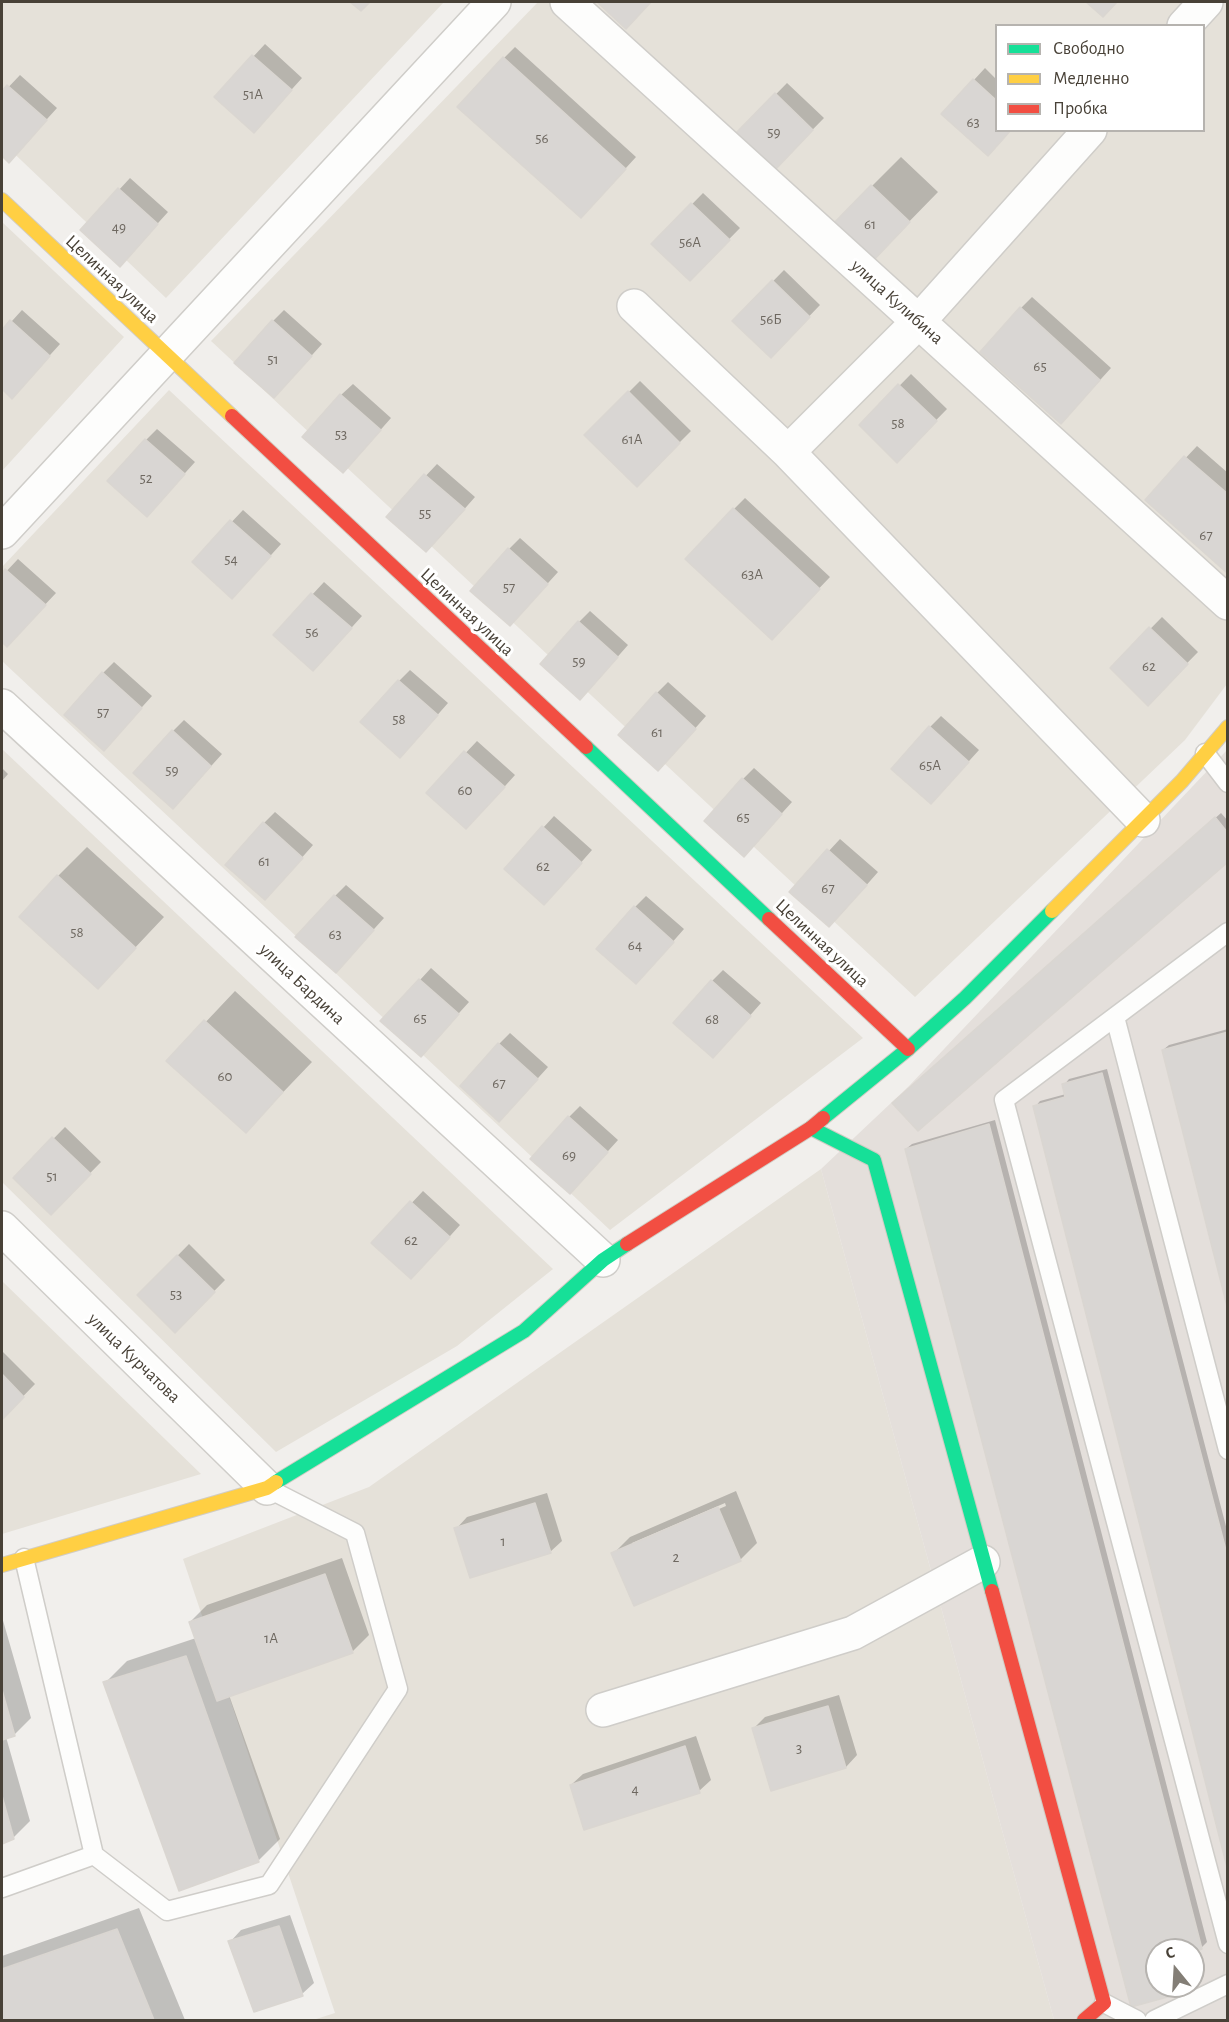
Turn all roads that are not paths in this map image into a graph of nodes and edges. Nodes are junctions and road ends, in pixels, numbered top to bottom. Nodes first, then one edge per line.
1 (494, 2) edge
2 (567, 2) edge
3 (1206, 2) edge
4 (1186, 24) edge
5 (1088, 132) edge
6 (2, 200) edge
7 (634, 306) dead end
8 (918, 322) junction
9 (166, 355) junction
10 (788, 452) junction
11 (2, 532) edge
12 (1227, 603) edge
13 (2, 706) edge
14 (1227, 727) edge
15 (1205, 753) junction
16 (1227, 783) edge
17 (1143, 819) junction
18 (1227, 932) edge
19 (1115, 1017) junction
20 (908, 1049) junction
21 (812, 1128) junction
22 (2, 1228) edge
23 (603, 1260) junction
24 (1227, 1450) edge
25 (267, 1488) junction
26 (24, 1558) junction
27 (983, 1562) junction
28 (2, 1564) edge
29 (603, 1710) dead end
30 (94, 1855) junction
31 (2, 1888) edge
32 (1227, 1944) edge
33 (1227, 1984) edge
34 (1104, 2003) junction
35 (1084, 2020) edge
36 (1137, 2020) edge
37 (1154, 2020) edge

1 - 9 street
2 - 8 street, улица Кулибина
3 - 4 street
5 - 8 street
6 - 9 street, Целинная улица
7 - 10 street
8 - 10 street
8 - 12 street, улица Кулибина
9 - 11 street
9 - 20 street, Целинная улица
10 - 17 street
13 - 23 street, улица Бардина
14 - 15 street
15 - 16 lane
15 - 17 street
17 - 20 street
18 - 19 lane
19 - 24 lane
19 - 32 lane
20 - 21 street
21 - 23 street
21 - 27 street
22 - 25 street, улица Курчатова
23 - 25 street
25 - 26 street
25 - 30 lane
26 - 28 street
26 - 30 lane
27 - 29 street
27 - 34 street
30 - 31 lane
33 - 37 lane
34 - 35 street
34 - 36 lane

